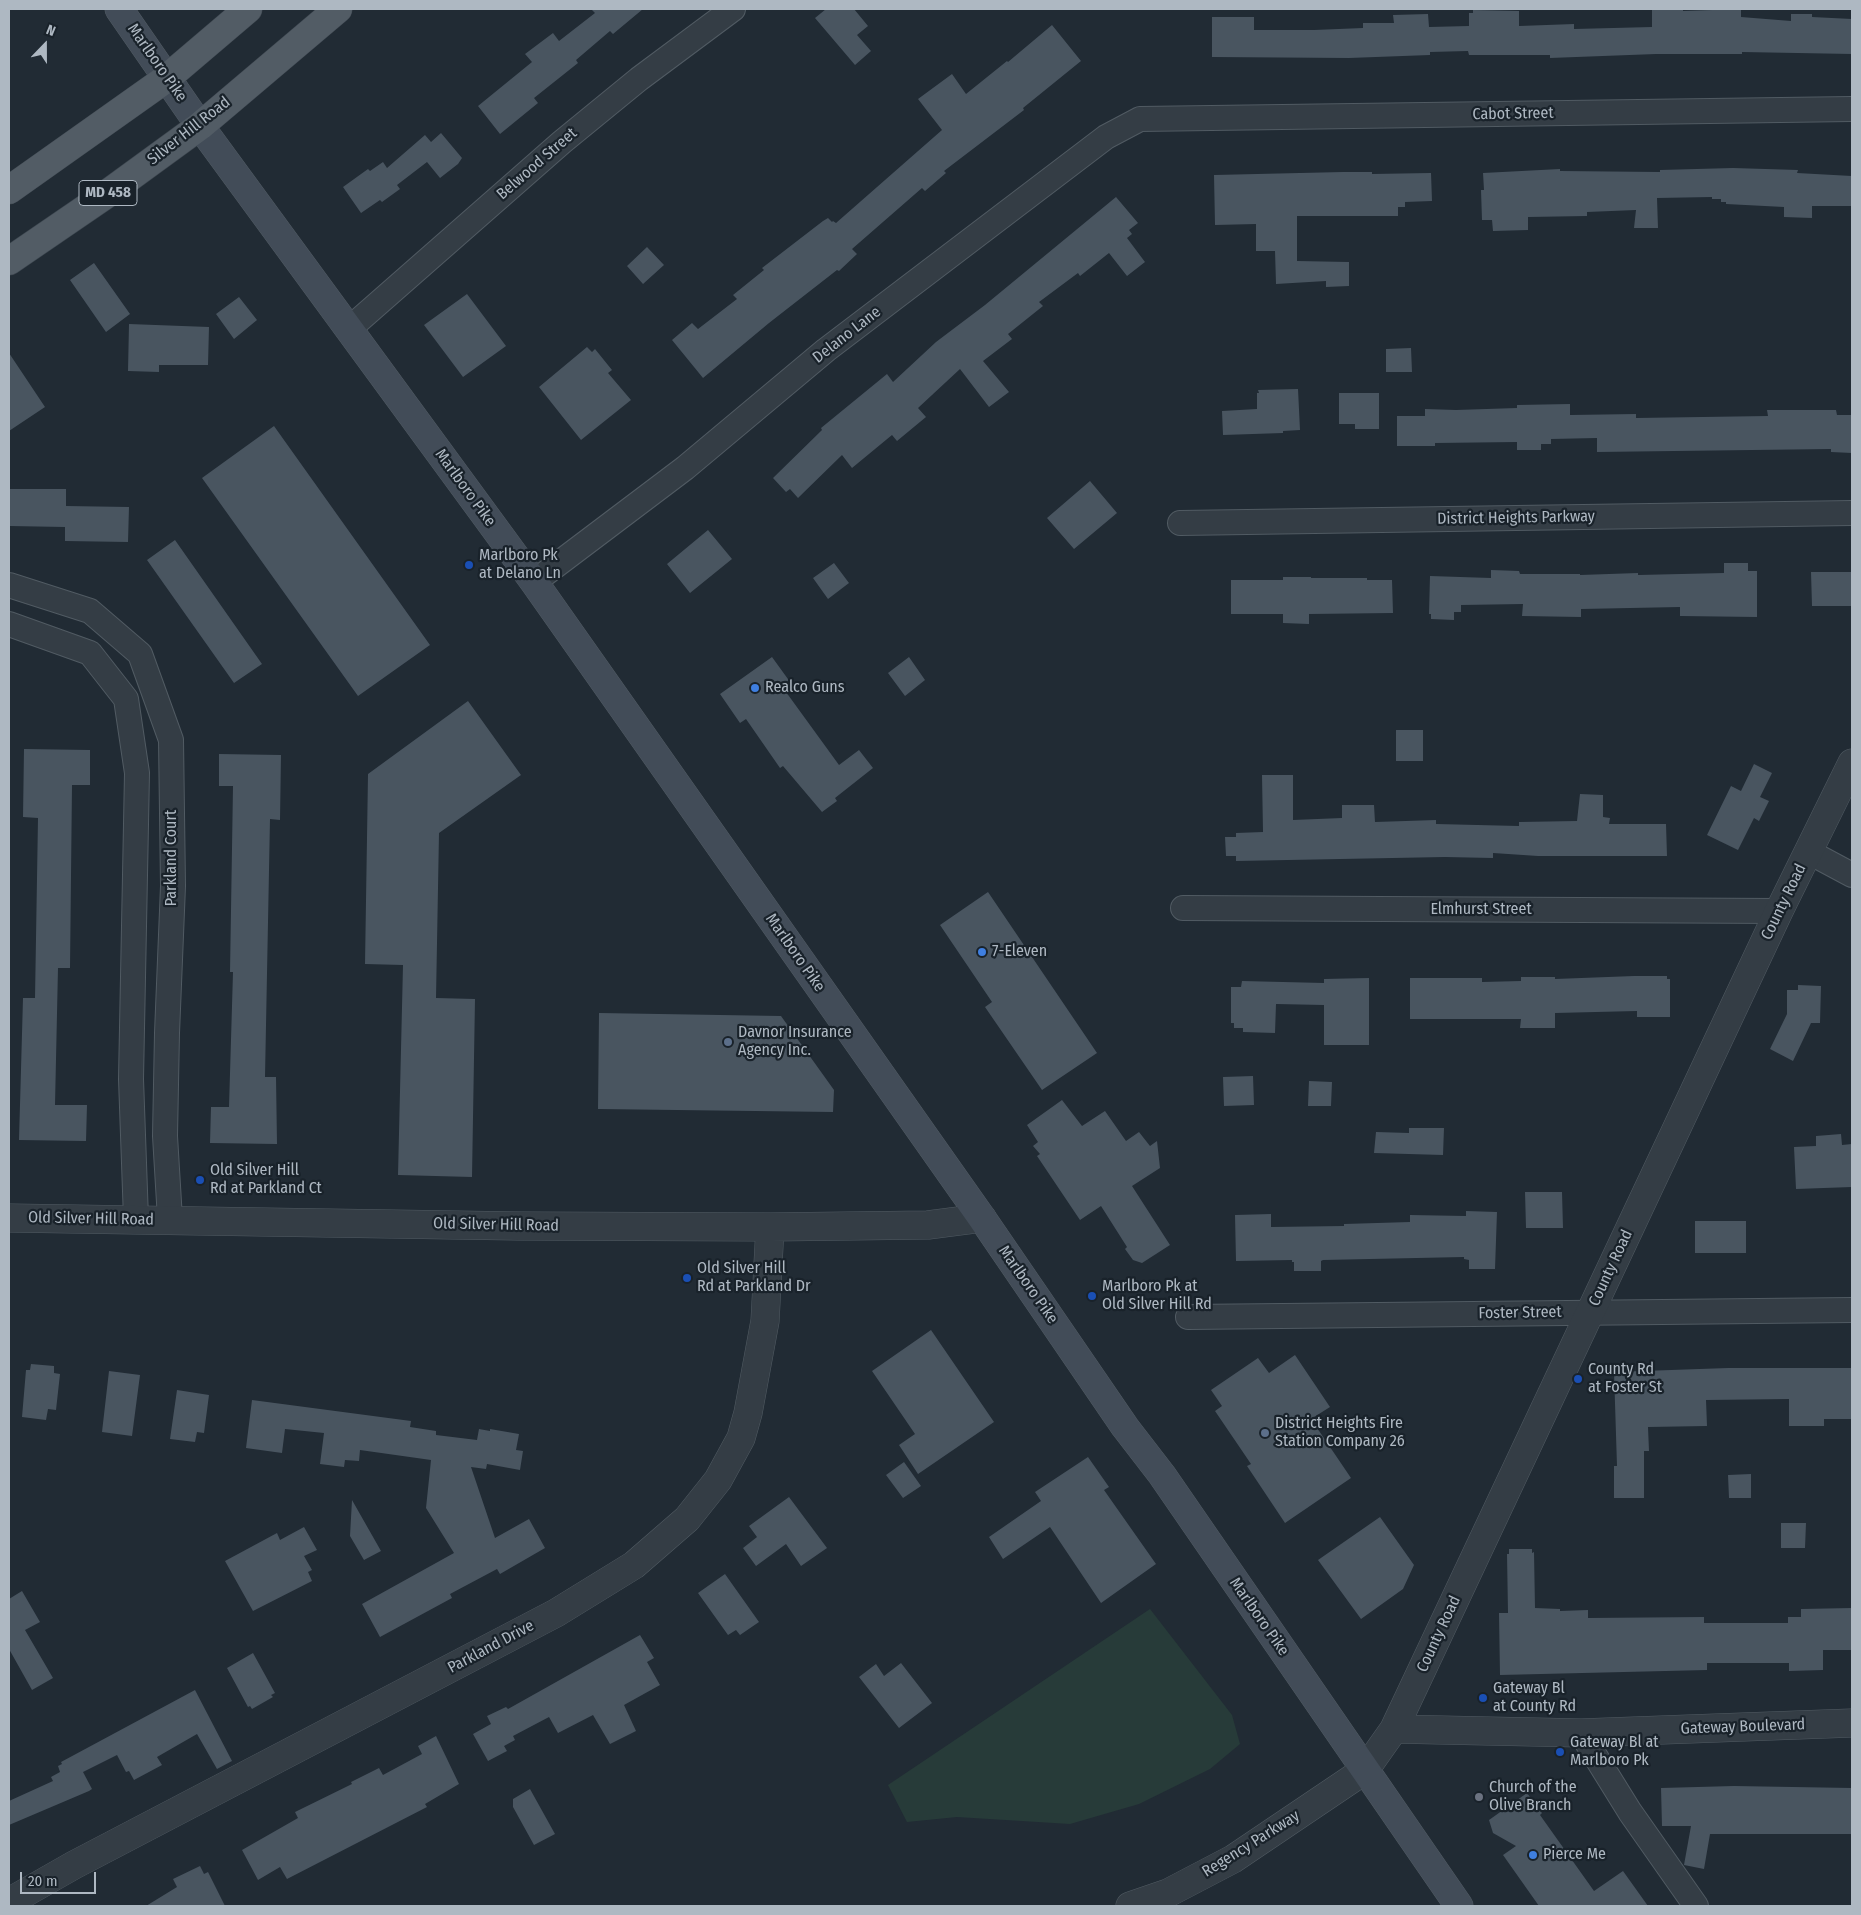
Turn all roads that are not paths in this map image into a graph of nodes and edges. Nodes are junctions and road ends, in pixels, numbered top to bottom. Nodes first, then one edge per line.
1 (119, 9) edge
2 (248, 9) edge
3 (338, 9) edge
4 (733, 9) edge
5 (167, 78) junction
6 (1852, 109) edge
7 (1174, 118) joint
8 (200, 126) junction
9 (9, 190) edge
10 (9, 261) edge
11 (349, 329) junction
12 (1852, 513) edge
13 (1180, 523) dead end
14 (534, 582) junction
15 (9, 585) edge
16 (9, 624) edge
17 (1852, 763) edge
18 (137, 773) junction
19 (171, 776) junction
20 (1809, 852) junction
21 (1852, 875) edge
22 (1183, 908) dead end
23 (1779, 911) junction
24 (165, 1136) junction
25 (133, 1138) junction
26 (9, 1218) edge
27 (982, 1218) junction
28 (136, 1219) junction
29 (170, 1219) junction
30 (770, 1227) junction
31 (1852, 1310) edge
32 (1590, 1313) junction
33 (1188, 1317) dead end
34 (1852, 1723) edge
35 (1394, 1729) junction
36 (1581, 1733) junction
37 (1365, 1770) junction
38 (9, 1902) edge
39 (1130, 1906) edge
40 (1459, 1906) edge
41 (1696, 1906) edge

1 - 5 main road, Marlboro Pike
2 - 5 main road
3 - 8 main road, Silver Hill Road / MD 458
4 - 11 street, Belwood Street
5 - 8 main road, Marlboro Pike
5 - 9 main road
6 - 7 street, Cabot Street
7 - 14 street, Delano Lane
8 - 10 main road, Silver Hill Road / MD 458
8 - 11 main road, Marlboro Pike
11 - 14 main road, Marlboro Pike
12 - 13 street, District Heights Parkway
14 - 27 main road, Marlboro Pike
15 - 19 street, Parkland Court
16 - 18 street
17 - 20 street, County Road
18 - 19 street
18 - 25 street
19 - 24 street, Parkland Court
20 - 21 street
20 - 23 street, County Road
22 - 23 street, Elmhurst Street
23 - 32 street, County Road
24 - 25 street
24 - 29 street, Parkland Court
25 - 28 street
26 - 28 street, Old Silver Hill Road
27 - 30 street, Old Silver Hill Road
27 - 37 main road, Marlboro Pike
28 - 29 street, Old Silver Hill Road
29 - 30 street, Old Silver Hill Road
30 - 38 street, Parkland Drive
31 - 32 street, Foster Street
32 - 33 street, Foster Street
32 - 35 street, County Road
34 - 36 street, Gateway Boulevard
35 - 36 street, Gateway Boulevard
35 - 37 street, County Road
36 - 41 street
37 - 39 street, Regency Parkway
37 - 40 main road, Marlboro Pike

